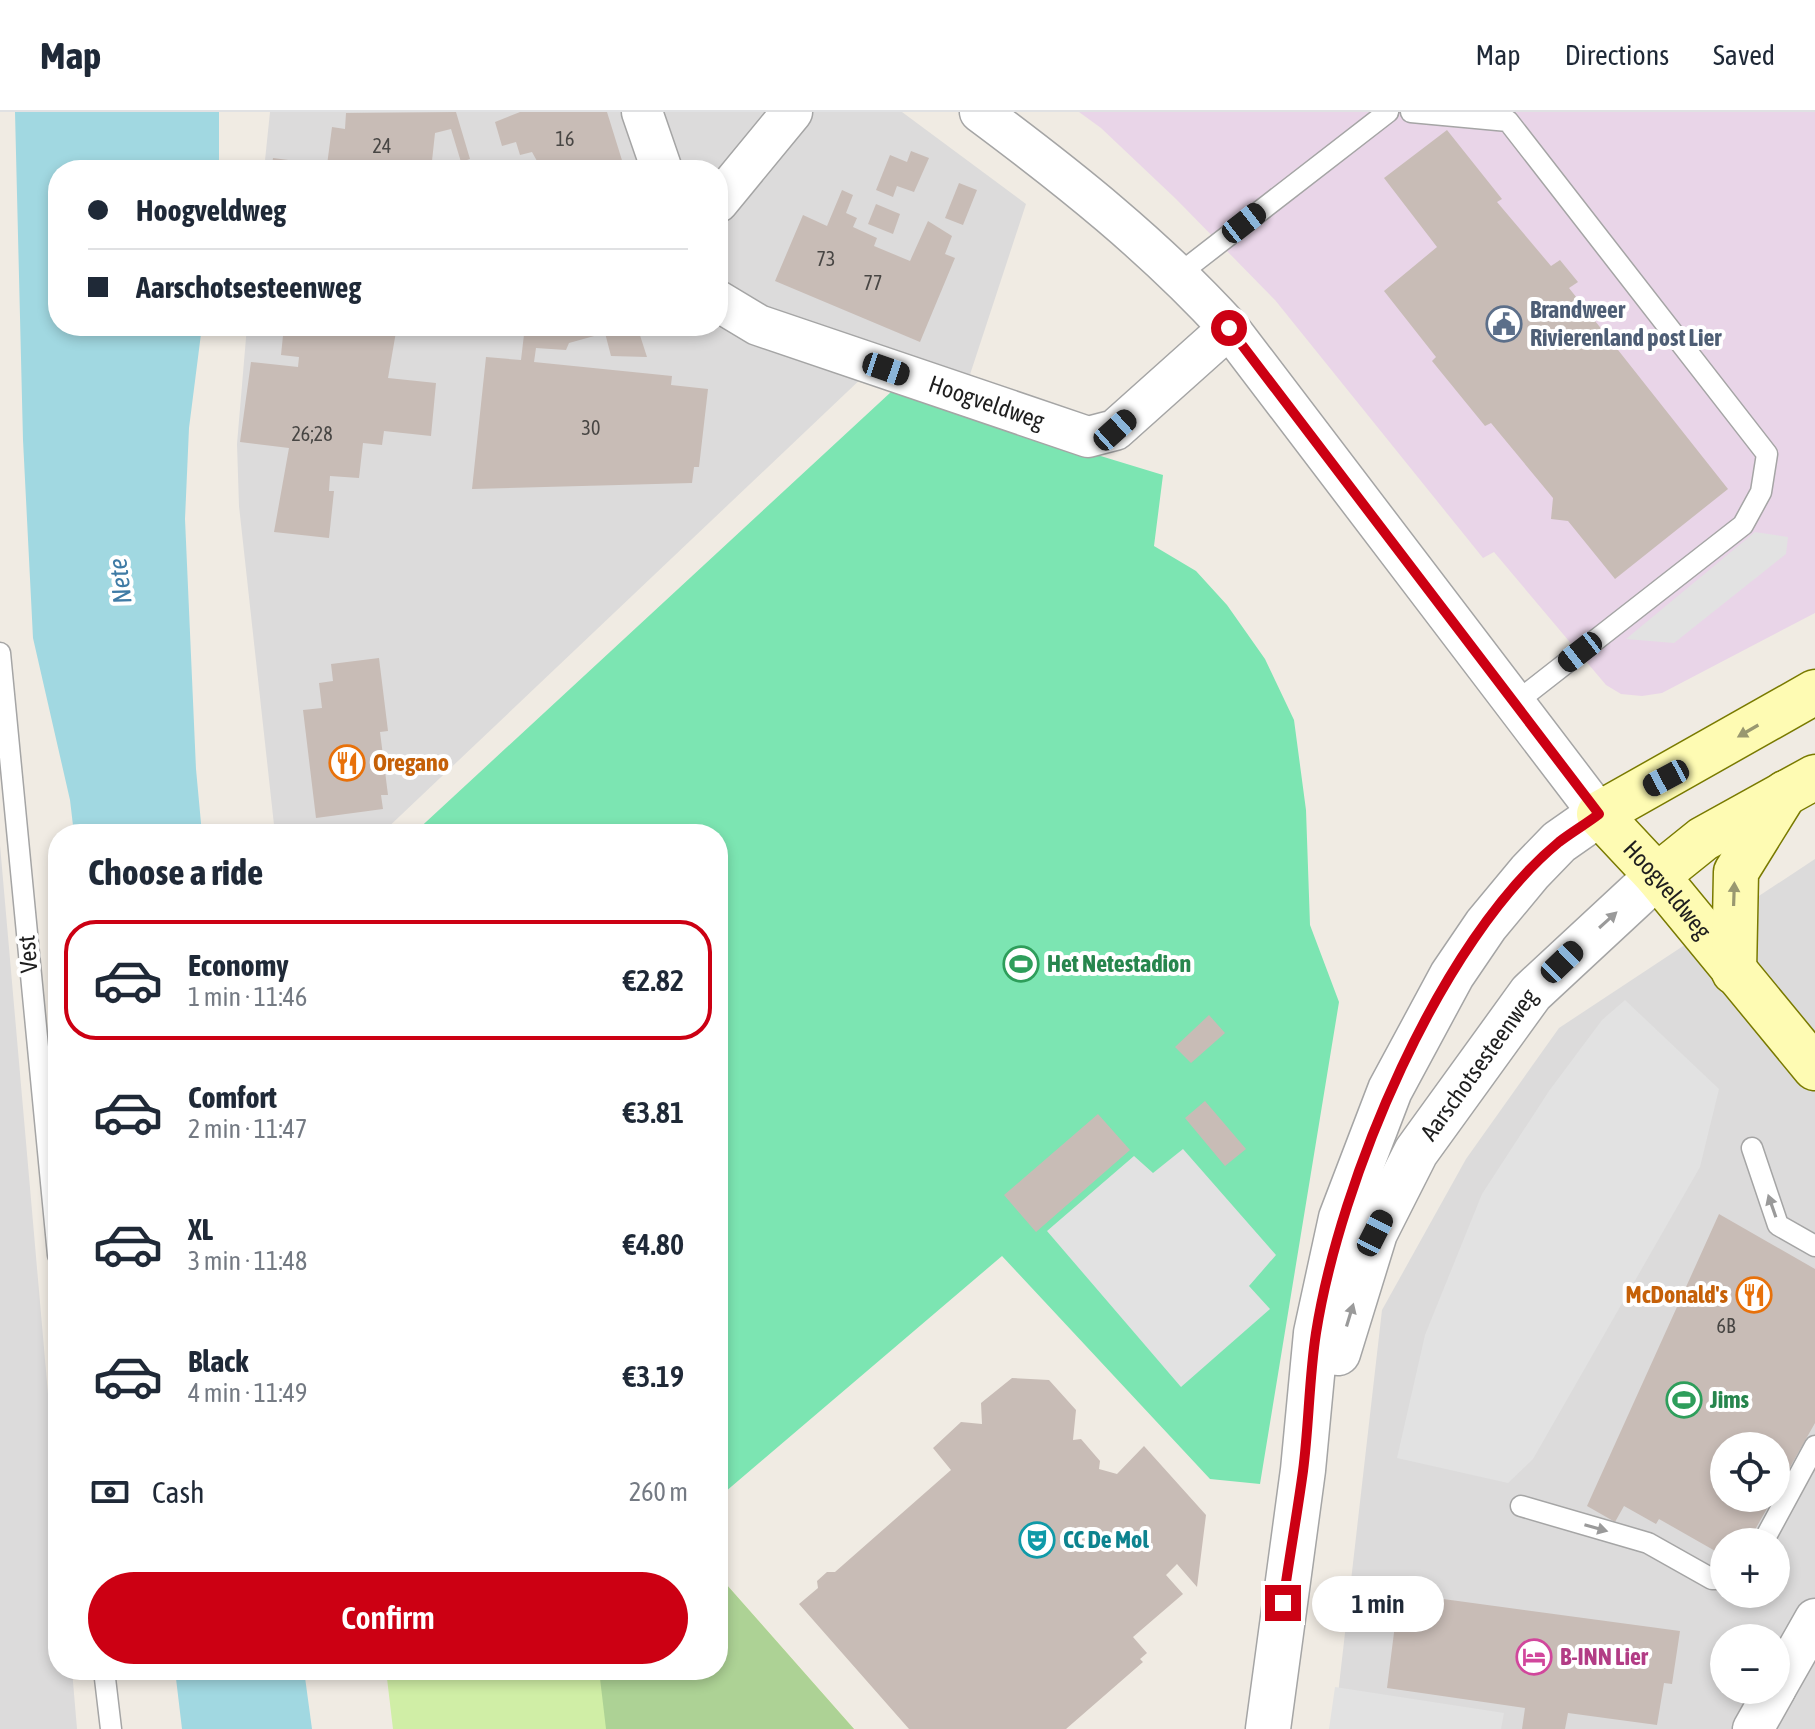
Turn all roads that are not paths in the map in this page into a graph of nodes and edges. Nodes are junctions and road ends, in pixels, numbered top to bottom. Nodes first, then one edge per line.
1 (642, 112) edge
2 (792, 112) edge
3 (980, 112) edge
4 (1388, 112) edge
5 (1411, 112) edge
6 (659, 160) edge
7 (728, 190) edge
8 (1179, 274) junction
9 (728, 308) edge
10 (1229, 328) junction
11 (0, 653) edge
12 (1815, 692) edge
13 (1515, 703) junction
14 (1800, 785) edge
15 (1599, 814) junction
16 (1657, 876) junction
17 (1734, 972) junction
18 (1815, 1068) edge
19 (1752, 1148) dead end
20 (48, 1151) edge
21 (1815, 1246) edge
22 (1815, 1446) edge
23 (1303, 1470) junction
24 (1521, 1506) dead end
25 (1771, 1528) edge
26 (1710, 1578) edge
27 (1815, 1619) edge
28 (1790, 1664) edge
29 (105, 1680) edge
30 (1767, 1704) edge
31 (111, 1729) edge
32 (1268, 1729) edge
33 (1753, 1729) edge

1 - 6 street
2 - 7 street
3 - 8 street, Hoogveldweg
4 - 8 lane
5 - 13 lane
8 - 10 street, Hoogveldweg
9 - 10 street, Hoogveldweg
10 - 13 street, Hoogveldweg
11 - 20 lane, Vest
12 -> 15 main road, Aarschotsesteenweg
13 - 15 street, Hoogveldweg
14 - 16 main road, Aarschotsesteenweg
17 -> 14 main road
15 - 16 main road, Hoogveldweg
15 - 23 street, Aarschotsesteenweg
16 - 17 main road, Hoogveldweg
23 -> 16 street, Aarschotsesteenweg
17 - 18 main road, Hoogveldweg
21 -> 19 lane
22 - 25 lane
23 - 32 street, Aarschotsesteenweg
24 -> 26 lane
27 - 28 street
29 - 31 lane
30 - 33 street

